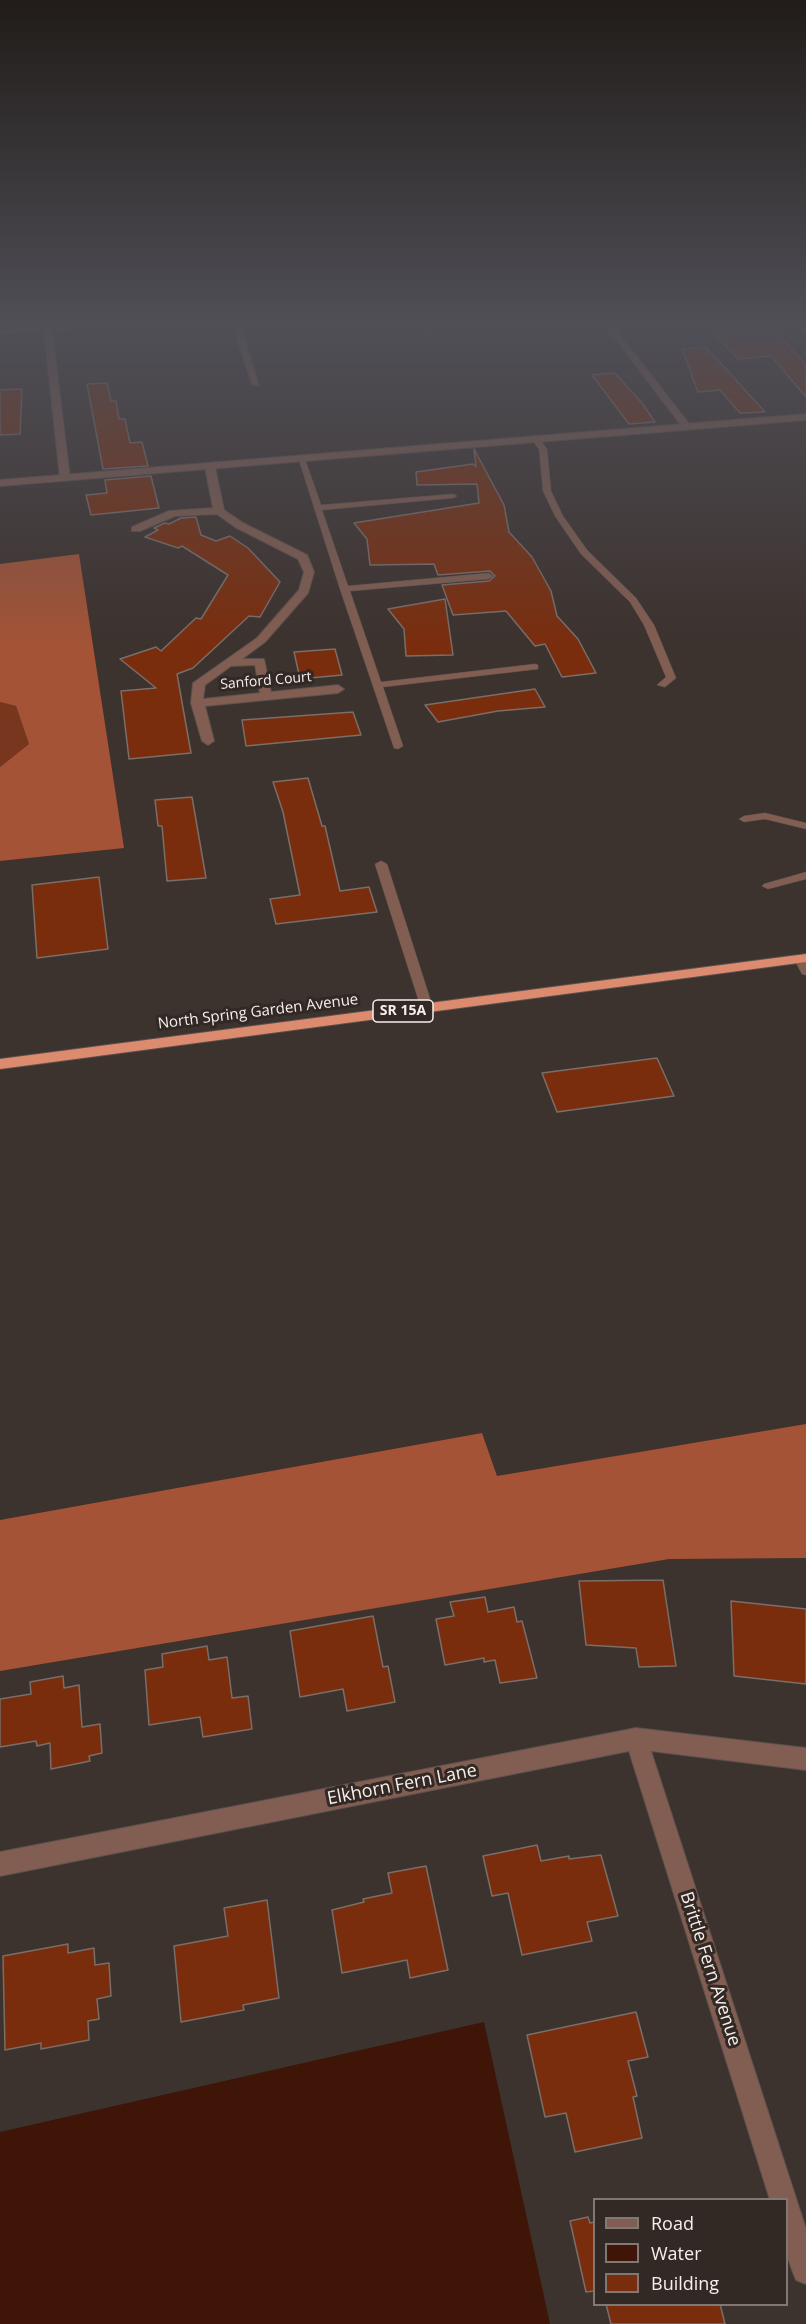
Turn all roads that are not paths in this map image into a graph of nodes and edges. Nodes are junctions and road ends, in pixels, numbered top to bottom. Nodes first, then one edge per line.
1 (59, 431) edge
2 (635, 431) edge
3 (536, 440) junction
4 (301, 459) junction
5 (210, 467) junction
6 (65, 478) junction
7 (0, 483) edge
8 (453, 496) dead end
9 (317, 508) junction
10 (219, 511) junction
11 (136, 529) dead end
12 (489, 576) dead end
13 (344, 589) junction
14 (228, 663) junction
15 (535, 668) dead end
16 (377, 685) junction
17 (662, 685) dead end
18 (338, 689) dead end
19 (266, 696) junction
20 (197, 703) junction
21 (208, 741) dead end
22 (398, 746) dead end
23 (744, 819) dead end
24 (806, 826) edge
25 (381, 864) dead end
26 (806, 875) edge
27 (768, 886) dead end
28 (804, 963) edge
29 (427, 1008) junction
30 (0, 1064) edge
31 (636, 1740) junction
32 (806, 1759) edge
33 (0, 1864) edge
34 (783, 2198) edge
35 (788, 2215) edge
36 (806, 2270) edge

1 - 6 street
2 - 3 street
3 - 4 street
3 - 17 lane
4 - 5 street
4 - 9 lane
5 - 6 street
5 - 10 street
6 - 7 street
8 - 9 lane
9 - 13 lane
10 - 11 street
10 - 14 street
12 - 13 lane
13 - 16 lane
14 - 19 street
14 - 20 street
15 - 16 lane
16 - 22 lane
18 - 19 street, Sanford Court
19 - 20 street, Sanford Court
20 - 21 street
23 - 24 lane
25 - 29 lane
26 - 27 lane
28 - 29 highway, North Spring Garden Avenue / SR 15A
29 - 30 highway, North Spring Garden Avenue / SR 15A
31 - 32 street, Elkhorn Fern Lane
31 - 33 street, Elkhorn Fern Lane
31 - 34 street, Brittle Fern Avenue
35 - 36 street

